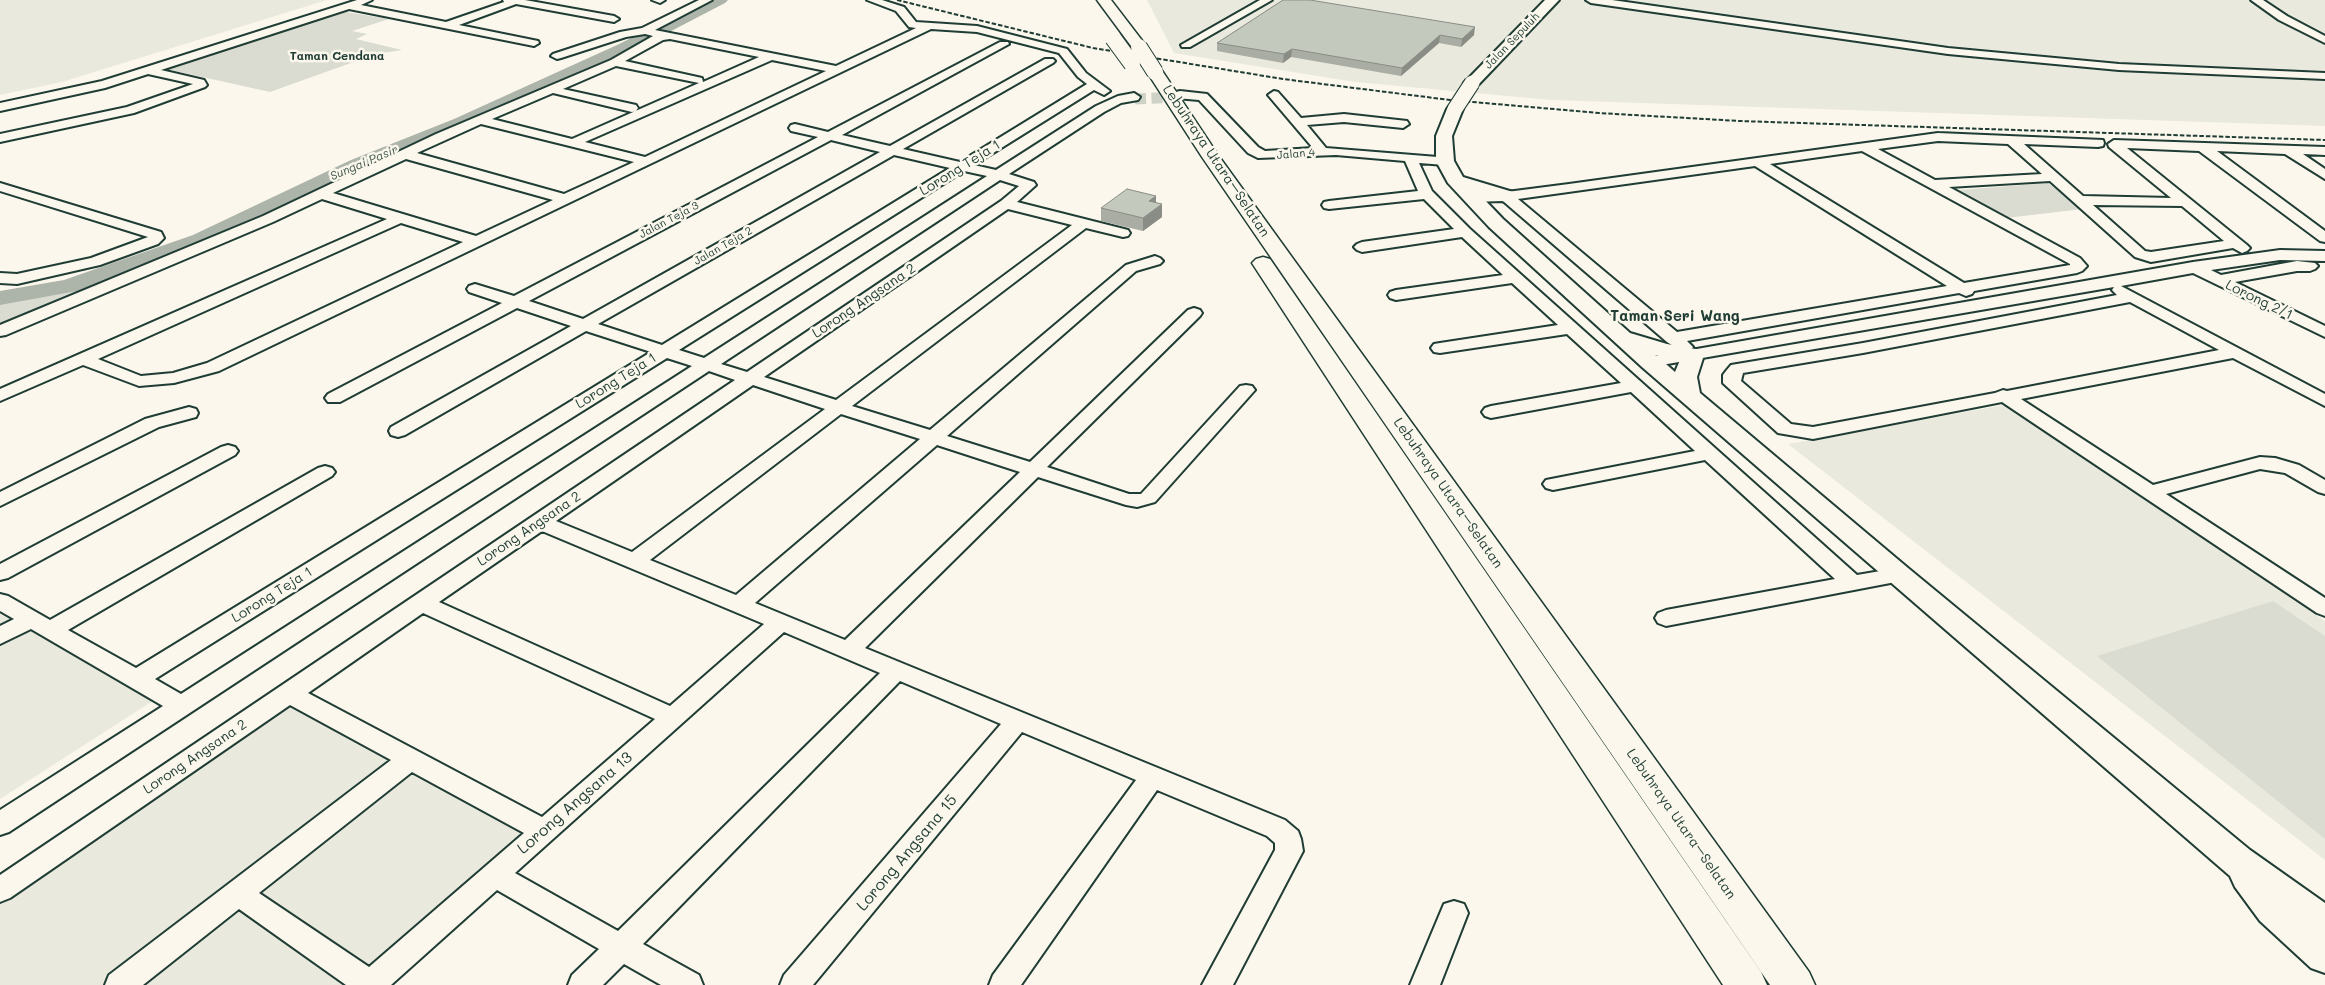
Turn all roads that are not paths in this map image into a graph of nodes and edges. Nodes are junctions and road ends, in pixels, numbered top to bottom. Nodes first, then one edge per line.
1 (367, 0) edge
2 (514, 0) edge
3 (707, 0) edge
4 (872, 0) edge
5 (1110, 0) edge
6 (1266, 0) edge
7 (1552, 0) edge
8 (1591, 0) edge
9 (2256, 0) edge
10 (346, 3) edge
11 (1098, 7) edge
12 (614, 19) dead end
13 (446, 26) junction
14 (930, 26) junction
15 (654, 33) junction
16 (1110, 33) dead end
17 (2325, 40) edge
18 (534, 43) dead end
19 (1004, 44) dead end
20 (1186, 45) dead end
21 (557, 56) dead end
22 (771, 56) junction
23 (1140, 56) junction
24 (1049, 61) dead end
25 (615, 62) junction
26 (132, 66) junction
27 (149, 70) junction
28 (838, 70) junction
29 (2312, 76) junction
30 (2325, 76) edge
31 (698, 80) dead end
32 (1094, 84) junction
33 (2325, 84) edge
34 (550, 89) junction
35 (1274, 95) dead end
36 (1183, 96) tunnel mouth
37 (0, 99) edge
38 (0, 107) edge
39 (632, 108) dead end
40 (479, 120) junction
41 (1299, 122) junction
42 (1403, 124) dead end
43 (795, 128) dead end
44 (830, 136) junction
45 (0, 138) edge
46 (2012, 140) junction
47 (573, 143) junction
48 (2098, 143) dead end
49 (2201, 146) junction
50 (1864, 147) junction
51 (2287, 149) junction
52 (892, 150) junction
53 (2325, 151) edge
54 (1323, 152) junction
55 (404, 154) junction
56 (1411, 159) junction
57 (1445, 160) junction
58 (646, 161) junction
59 (1757, 162) junction
60 (961, 166) junction
61 (998, 175) junction
62 (2325, 175) edge
63 (2053, 177) junction
64 (1454, 180) junction
65 (1932, 184) junction
66 (0, 187) edge
67 (320, 194) junction
68 (1428, 194) junction
69 (1503, 197) junction
70 (565, 199) junction
71 (1474, 200) junction
72 (2078, 200) junction
73 (2185, 202) junction
74 (1006, 204) junction
75 (1329, 205) dead end
76 (400, 218) junction
77 (1083, 223) junction
78 (1496, 223) junction
79 (1465, 232) junction
80 (1123, 233) dead end
81 (2325, 238) edge
82 (475, 241) junction
83 (2236, 243) junction
84 (1362, 247) dead end
85 (2325, 256) edge
86 (2254, 258) junction
87 (1155, 261) dead end
88 (2325, 267) edge
89 (2193, 268) junction
90 (0, 278) edge
91 (1514, 278) junction
92 (2218, 280) junction
93 (2106, 283) junction
94 (1960, 288) junction
95 (475, 289) dead end
96 (1396, 295) dead end
97 (2131, 296) junction
98 (514, 301) junction
99 (1986, 304) junction
100 (1194, 313) dead end
101 (585, 325) junction
102 (1571, 328) junction
103 (2322, 328) edge
104 (0, 331) edge
105 (1618, 333) junction
106 (1674, 338) junction
107 (1440, 348) dead end
108 (664, 351) junction
109 (2233, 353) junction
110 (1693, 355) junction
111 (83, 359) junction
112 (1650, 362) junction
113 (706, 365) junction
114 (750, 378) junction
115 (1634, 386) junction
116 (1246, 390) dead end
117 (1689, 395) junction
118 (2003, 395) junction
119 (0, 396) edge
120 (334, 398) dead end
121 (2325, 401) edge
122 (839, 407) junction
123 (1491, 412) dead end
124 (189, 413) dead end
125 (398, 431) dead end
126 (935, 438) junction
127 (228, 451) dead end
128 (1709, 454) junction
129 (1035, 470) junction
130 (325, 472) dead end
131 (1553, 484) dead end
132 (2325, 488) edge
133 (2150, 492) junction
134 (0, 500) edge
135 (540, 522) junction
136 (634, 561) junction
137 (0, 573) edge
138 (1898, 575) junction
139 (1852, 584) junction
140 (0, 601) edge
141 (421, 603) junction
142 (739, 604) junction
143 (2325, 608) edge
144 (1666, 618) dead end
145 (781, 622) junction
146 (40, 624) junction
147 (0, 636) edge
148 (849, 650) junction
149 (897, 670) junction
150 (137, 679) junction
151 (288, 694) junction
152 (183, 706) junction
153 (673, 717) junction
154 (1018, 720) junction
155 (411, 760) junction
156 (1152, 776) junction
157 (0, 824) edge
158 (544, 831) junction
159 (2237, 861) junction
160 (494, 875) junction
161 (0, 890) edge
162 (239, 894) junction
163 (1454, 913) dead end
164 (2325, 926) edge
165 (620, 947) junction
166 (2325, 956) edge
167 (120, 985) edge
168 (370, 985) edge
169 (583, 985) edge
170 (688, 985) edge
171 (795, 985) edge
172 (1004, 985) edge
173 (1218, 985) edge
174 (1425, 985) edge
175 (1746, 985) edge
176 (1794, 985) edge

1 - 10 street
2 - 12 street
2 - 13 street
3 - 15 street
4 - 14 street
5 - 23 highway
6 - 20 street
7 - 57 main road, Jalan Sepuluh, bridge
8 - 29 street
9 - 17 street
10 - 13 street
10 - 26 street
10 - 27 street
11 - 23 highway, Lebuhraya Utara–Selatan
13 - 18 street
14 - 28 street
14 - 32 street
15 - 21 street
15 - 22 street
15 - 25 street
16 - 23 highway, Lebuhraya Utara–Selatan, bridge
19 - 44 street, Jalan Teja 3
22 - 28 street
22 - 47 street
23 - 175 highway, Lebuhraya Utara–Selatan
23 - 176 highway, Lebuhraya Utara–Selatan
24 - 52 street, Jalan Teja 2
25 - 31 street
25 - 34 street
26 - 27 street
26 - 37 street
27 - 38 street
27 - 45 street
28 - 58 street
29 - 30 street
29 - 33 street
32 - 60 street, Lorong Teja 1
32 - 61 street
34 - 39 street
34 - 40 street
35 - 41 street
36 - 54 street, Jalan 4
40 - 47 street
40 - 55 street
41 - 42 street
41 - 54 street
43 - 44 street
44 - 52 street
44 - 98 street, Jalan Teja 3
46 - 48 street
46 - 50 street
46 - 63 street
47 - 58 street
49 - 51 street
49 - 73 street
49 - 81 street
50 - 59 street
50 - 65 street
51 - 53 street
51 - 62 street
52 - 60 street
52 - 101 street, Jalan Teja 2
54 - 56 street, Jalan 4
55 - 67 street
55 - 70 street
56 - 57 street, Jalan 4
56 - 68 street
57 - 64 main road
58 - 70 street
59 - 69 street
59 - 94 street
60 - 61 street
60 - 108 street, Lorong Teja 1
61 - 74 street, Lorong Angsana 2
61 - 113 street
63 - 65 street
63 - 72 street
64 - 69 main road
64 - 71 main road
65 - 94 street
66 - 90 street
67 - 76 street
67 - 104 street
68 - 75 street
68 - 79 street
69 - 71 street
69 - 78 main road
69 - 106 street
70 - 82 street
71 - 78 main road
72 - 73 street
72 - 83 street
73 - 83 street
74 - 77 street
74 - 114 street, Lorong Angsana 2
76 - 82 street
76 - 111 street
77 - 80 street
77 - 122 street
78 - 105 main road
79 - 84 street
79 - 91 street
82 - 111 street
83 - 86 street
85 - 86 street
86 - 89 street
87 - 126 street
88 - 92 street
89 - 92 street, Lorong 2/1
89 - 93 street
91 - 96 street
91 - 102 street
92 - 103 street, Lorong 2/1
93 - 97 street
93 - 99 street
94 - 99 street
94 - 106 street
95 - 98 street
97 - 109 street
97 - 118 street
98 - 101 street
98 - 120 street, Jalan Teja 3
99 - 110 street
100 - 129 street
101 - 108 street
101 - 125 street, Jalan Teja 2
102 - 107 street
102 - 115 street
105 - 110 main road
105 - 112 main road
106 - 110 street
108 - 113 street
108 - 150 street, Lorong Teja 1
109 - 118 street
109 - 121 street
110 - 112 street
110 - 117 main road
111 - 119 street
112 - 117 main road
113 - 114 street
113 - 152 street
114 - 122 street
114 - 135 street, Lorong Angsana 2
115 - 123 street
115 - 128 street
116 - 129 street
117 - 138 main road
118 - 133 street
122 - 126 street
122 - 136 street
124 - 134 street
126 - 129 street
126 - 142 street
127 - 137 street
128 - 131 street
128 - 139 street
129 - 148 street
130 - 146 street
132 - 133 street
133 - 143 street
135 - 136 street
135 - 141 street, Lorong Angsana 2
136 - 142 street
138 - 139 street
138 - 159 main road
139 - 144 street
140 - 146 street
141 - 151 street, Lorong Angsana 2
141 - 153 street
142 - 145 street
145 - 148 street
145 - 153 street, Lorong Angsana 13
146 - 147 street
146 - 150 street
148 - 149 street
149 - 154 street
149 - 165 street
150 - 152 street
151 - 155 street
151 - 161 street, Lorong Angsana 2
152 - 157 street
153 - 158 street, Lorong Angsana 13
154 - 156 street
154 - 171 street, Lorong Angsana 15
155 - 158 street
155 - 162 street
156 - 172 street
156 - 173 street
158 - 160 street, Lorong Angsana 13
159 - 164 main road
159 - 166 main road
160 - 165 street
160 - 168 street, Lorong Angsana 13
162 - 167 street
162 - 168 street
163 - 174 street
165 - 169 street
165 - 170 street

